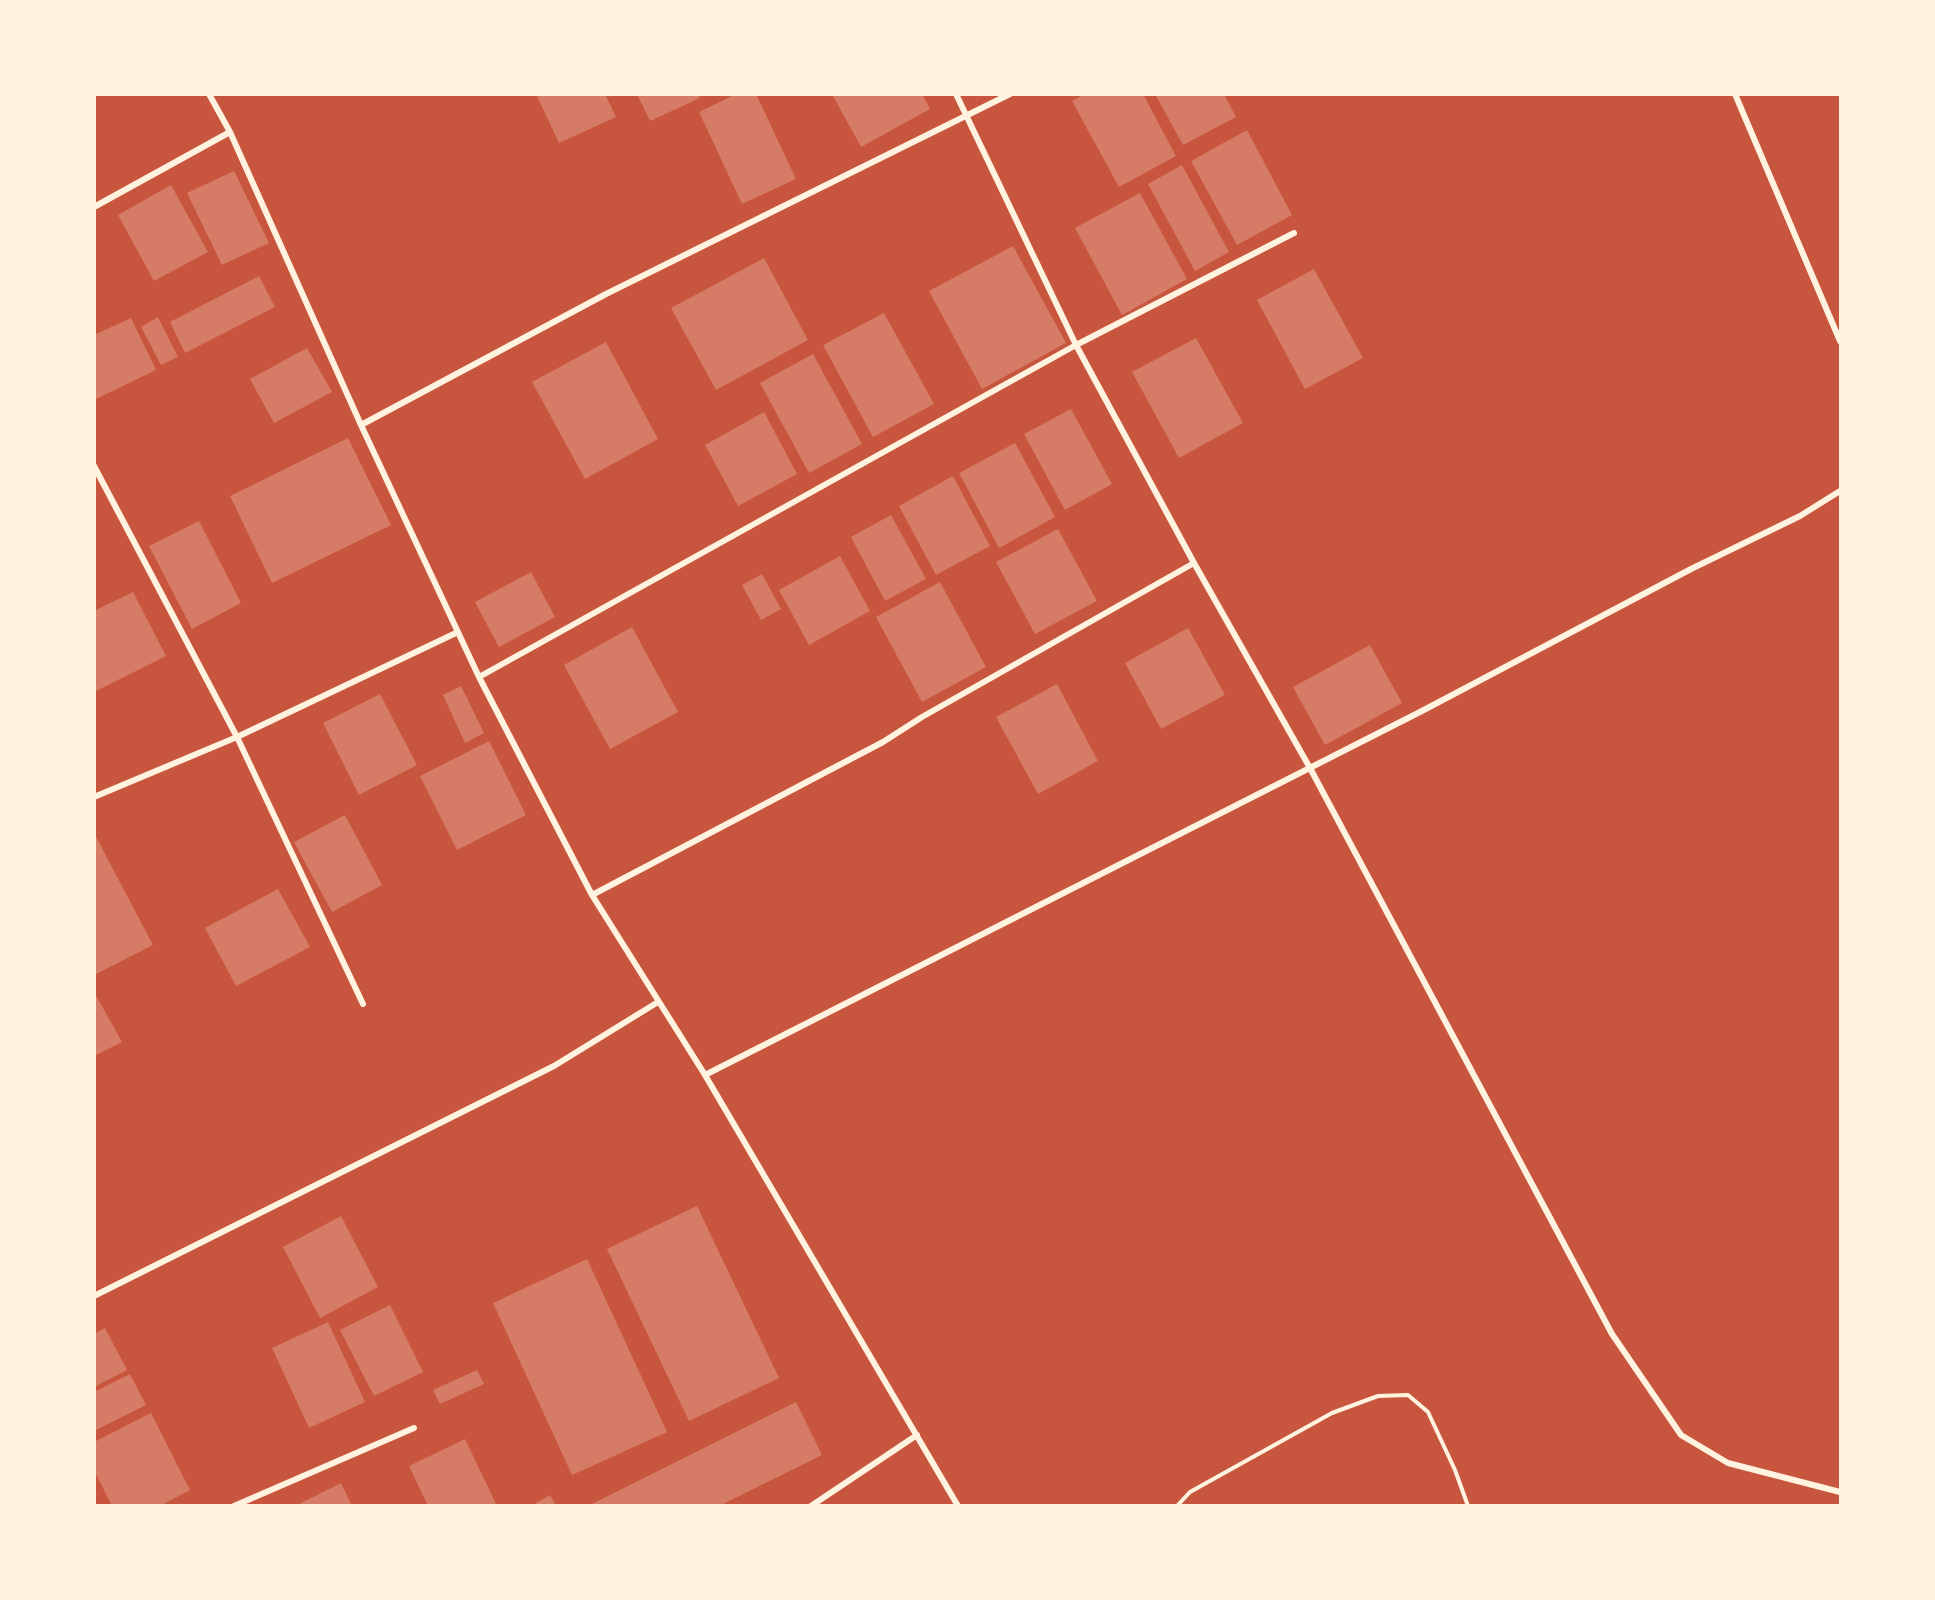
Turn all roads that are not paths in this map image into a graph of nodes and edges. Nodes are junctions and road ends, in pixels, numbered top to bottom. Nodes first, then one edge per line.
1 (209, 94) edge
2 (956, 94) edge
3 (1010, 94) edge
4 (1735, 94) edge
5 (966, 115) junction
6 (230, 132) junction
7 (94, 207) edge
8 (1294, 233) dead end
9 (1840, 341) edge
10 (1076, 345) junction
11 (361, 425) junction
12 (94, 466) edge
13 (1840, 491) edge
14 (1194, 563) junction
15 (458, 632) junction
16 (479, 677) junction
17 (237, 737) junction
18 (1310, 768) junction
19 (94, 797) edge
20 (592, 895) junction
21 (658, 1002) junction
22 (363, 1004) dead end
23 (705, 1075) junction
24 (94, 1296) edge
25 (414, 1428) dead end
26 (917, 1435) junction
27 (1840, 1491) edge
28 (234, 1506) edge
29 (811, 1506) edge
30 (957, 1506) edge

1 - 6 street
2 - 5 street
3 - 5 street
4 - 9 street
5 - 10 street
5 - 11 street
6 - 7 street
6 - 11 street
8 - 10 street
10 - 14 street
10 - 16 street
11 - 15 street
12 - 17 street
13 - 18 street
14 - 18 street
14 - 20 street
15 - 16 street
15 - 17 street
16 - 20 street
17 - 19 street
17 - 22 street
18 - 23 street
18 - 27 street
20 - 21 street
21 - 23 street
21 - 24 street
23 - 26 street
25 - 28 street
26 - 29 street
26 - 30 street

